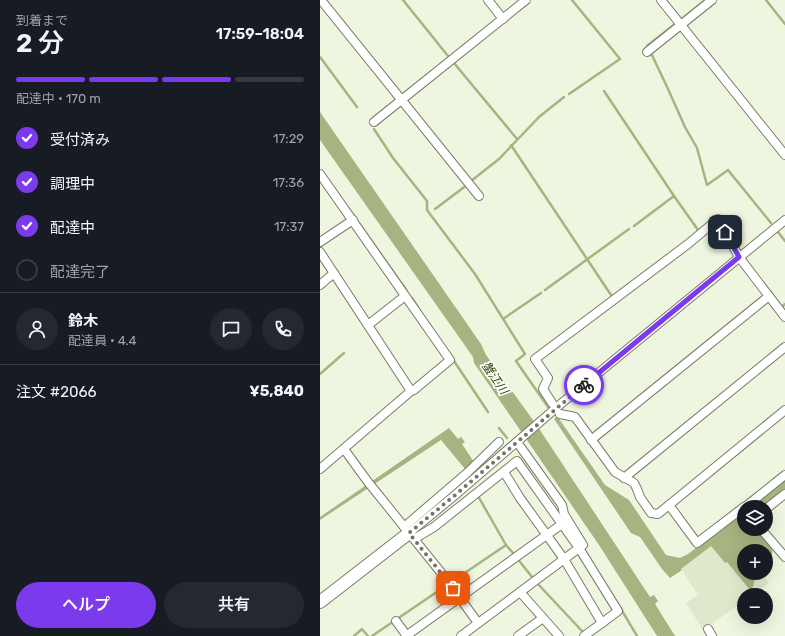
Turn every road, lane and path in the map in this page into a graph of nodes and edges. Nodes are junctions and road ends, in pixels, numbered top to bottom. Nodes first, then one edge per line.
1 (321, 0) edge
2 (488, 0) edge
3 (526, 0) edge
4 (661, 0) edge
5 (712, 0) edge
6 (502, 18) junction
7 (681, 24) junction
8 (647, 52) dead end
9 (401, 100) junction
10 (374, 122) dead end
11 (785, 155) edge
12 (320, 174) edge
13 (479, 196) dead end
14 (353, 220) junction
15 (785, 220) edge
16 (320, 242) edge
17 (320, 252) edge
18 (739, 257) junction
19 (334, 273) junction
20 (320, 285) edge
21 (405, 296) junction
22 (769, 296) junction
23 (785, 317) edge
24 (368, 325) junction
25 (785, 347) edge
26 (411, 391) junction
27 (552, 402) dead end
28 (785, 410) edge
29 (560, 414) dead end
30 (591, 440) junction
31 (518, 441) junction
32 (499, 442) dead end
33 (344, 449) junction
34 (320, 469) edge
35 (504, 472) junction
36 (785, 475) edge
37 (624, 478) junction
38 (785, 494) edge
39 (753, 500) edge
40 (773, 503) edge
41 (669, 504) junction
42 (737, 512) edge
43 (562, 524) junction
44 (409, 533) junction
45 (546, 535) junction
46 (767, 536) edge
47 (579, 548) junction
48 (784, 554) edge
49 (564, 559) junction
50 (520, 592) junction
51 (459, 597) junction
52 (320, 602) edge
53 (542, 618) junction
54 (396, 621) dead end
55 (478, 623) junction
56 (602, 623) junction
57 (708, 629) dead end
58 (406, 636) edge
59 (461, 636) edge
60 (518, 636) edge
61 (559, 636) edge
62 (584, 636) edge
63 (712, 636) edge

1 - 9 street
2 - 6 street
3 - 6 street
4 - 7 street
5 - 7 street
6 - 9 street
7 - 8 street
7 - 11 street
9 - 10 street
9 - 13 street
12 - 14 street
14 - 16 street
14 - 21 street
15 - 18 street
17 - 19 street
18 - 22 street
18 - 27 street
18 - 31 street
19 - 20 street
19 - 24 street
21 - 24 street
21 - 26 street
22 - 23 street
22 - 30 street
24 - 26 street
25 - 37 street
26 - 33 street
28 - 41 street
29 - 30 street
30 - 37 street
31 - 44 street
31 - 47 street
32 - 44 street
33 - 34 street
33 - 44 street
35 - 43 street
35 - 44 street
35 - 45 street
36 - 39 street
37 - 41 street
38 - 40 street
41 - 42 street
43 - 45 street
43 - 47 street
44 - 51 street
44 - 52 street
45 - 49 street
45 - 51 street
46 - 48 street
47 - 49 street
47 - 56 street
49 - 50 street
49 - 56 street
50 - 53 street
50 - 55 street
51 - 55 street
51 - 58 street
53 - 60 street
53 - 61 street
54 - 58 street
55 - 59 street
56 - 62 street
57 - 63 street

